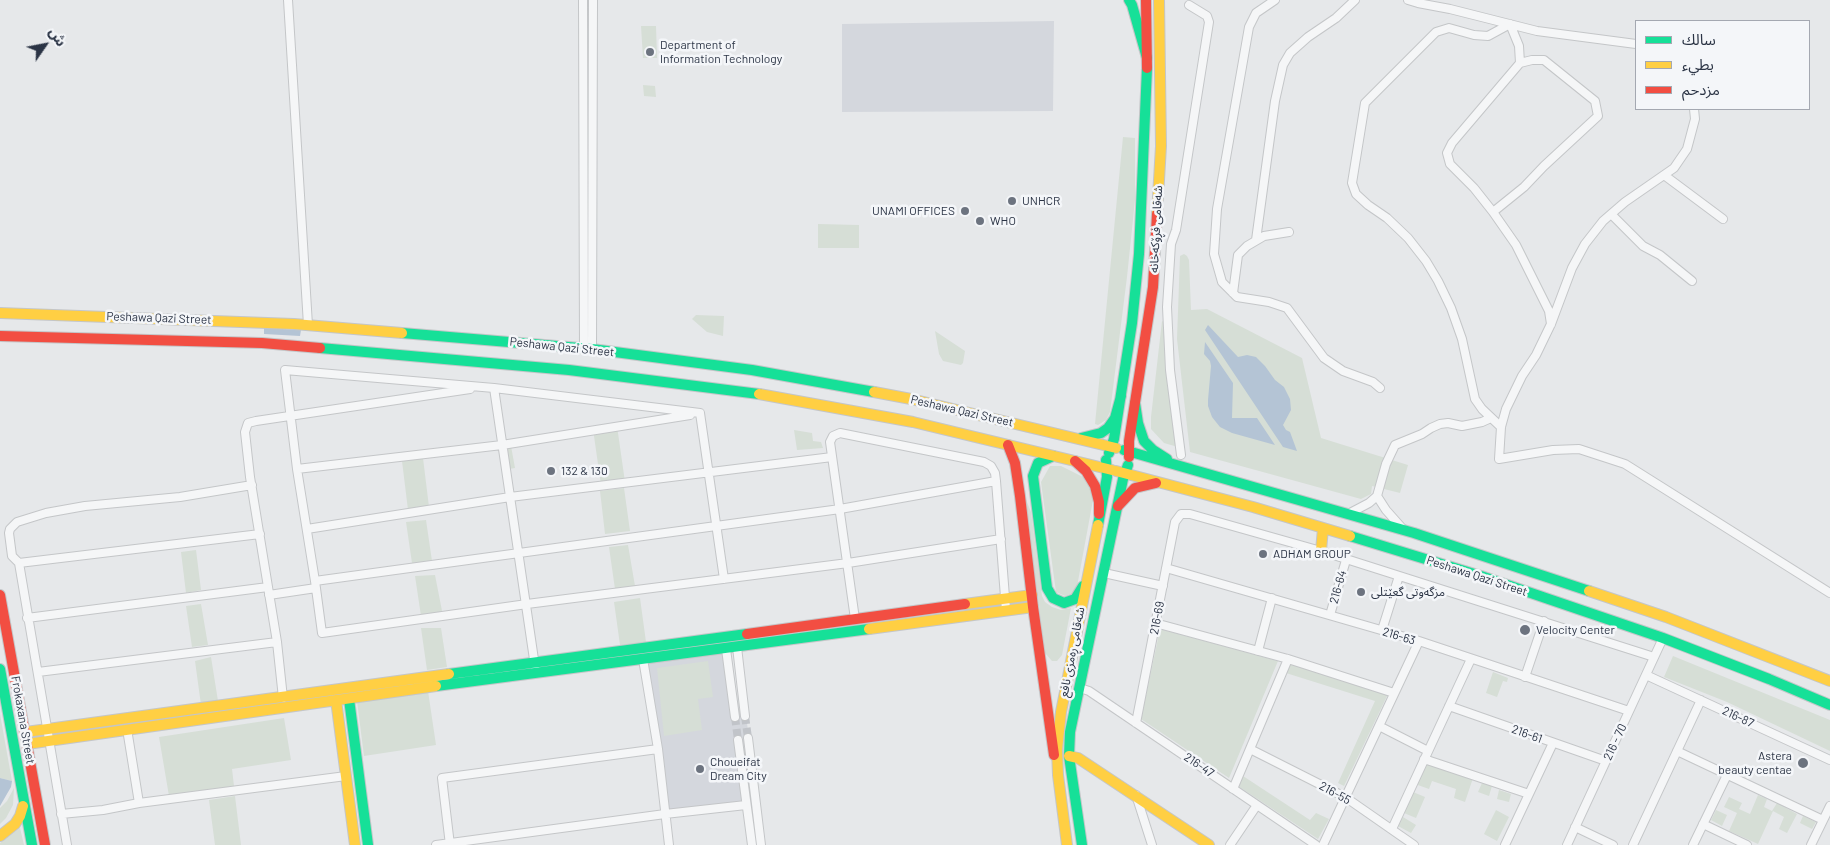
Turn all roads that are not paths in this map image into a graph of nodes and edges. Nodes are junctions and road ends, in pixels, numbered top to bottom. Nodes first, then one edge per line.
1 (288, 0) edge
2 (583, 0) edge
3 (593, 0) edge
4 (1129, 0) edge
5 (1146, 0) edge
6 (1159, 0) edge
7 (1275, 0) edge
8 (1355, 0) edge
9 (1408, 0) edge
10 (1189, 5) dead end
11 (1510, 24) junction
12 (1635, 44) edge
13 (1147, 58) junction
14 (1520, 63) junction
15 (1694, 110) edge
16 (1664, 175) junction
17 (1493, 212) junction
18 (1611, 214) junction
19 (1723, 219) dead end
20 (1289, 232) dead end
21 (1256, 240) junction
22 (1692, 281) dead end
23 (1232, 293) junction
24 (0, 306) edge
25 (0, 313) edge
26 (13, 313) junction
27 (1551, 324) junction
28 (308, 325) junction
29 (2, 337) edge
30 (588, 349) junction
31 (485, 387) junction
32 (494, 388) junction
33 (1380, 388) dead end
34 (1121, 396) junction
35 (1135, 403) junction
36 (700, 413) junction
37 (290, 416) junction
38 (1491, 418) junction
39 (1501, 427) junction
40 (1073, 438) junction
41 (502, 445) junction
42 (1008, 445) junction
43 (1181, 455) dead end
44 (1054, 456) junction
45 (832, 457) junction
46 (1118, 460) junction
47 (1075, 461) junction
48 (1180, 467) junction
49 (297, 469) junction
50 (708, 472) junction
51 (996, 481) junction
52 (1165, 484) junction
53 (252, 486) junction
54 (1103, 495) junction
55 (1020, 496) junction
56 (1377, 496) junction
57 (510, 497) junction
58 (1118, 502) junction
59 (840, 509) junction
60 (1037, 509) junction
61 (1099, 514) junction
62 (1348, 514) junction
63 (716, 526) junction
64 (1323, 528) junction
65 (307, 529) junction
66 (1404, 530) junction
67 (260, 534) junction
68 (1001, 539) junction
69 (1321, 551) junction
70 (519, 553) junction
71 (1346, 560) junction
72 (19, 563) junction
73 (848, 563) junction
74 (1166, 568) junction
75 (1104, 573) junction
76 (1399, 576) junction
77 (724, 579) junction
78 (1086, 579) junction
79 (316, 585) junction
80 (1163, 586) junction
81 (268, 591) junction
82 (1830, 593) edge
83 (1032, 594) junction
84 (0, 595) edge
85 (1005, 598) junction
86 (1272, 598) junction
87 (526, 604) junction
88 (1033, 607) junction
89 (1006, 610) junction
90 (1330, 615) junction
91 (27, 618) junction
92 (855, 620) junction
93 (1544, 621) junction
94 (1156, 624) junction
95 (1382, 630) junction
96 (755, 634) junction
97 (1663, 638) junction
98 (1419, 641) junction
99 (277, 642) junction
100 (756, 644) junction
101 (695, 647) junction
102 (731, 648) junction
103 (1258, 651) junction
104 (1654, 657) junction
105 (1288, 658) junction
106 (643, 659) junction
107 (1471, 659) junction
108 (536, 668) junction
109 (0, 669) edge
110 (38, 672) junction
111 (1646, 675) junction
112 (1525, 676) junction
113 (1830, 681) edge
114 (1080, 688) junction
115 (368, 691) junction
116 (1394, 693) junction
117 (283, 698) junction
118 (308, 699) junction
119 (349, 699) junction
120 (336, 700) junction
121 (1701, 700) junction
122 (1830, 705) edge
123 (1449, 706) junction
124 (1629, 711) junction
125 (745, 716) tunnel mouth
126 (735, 717) tunnel mouth
127 (1136, 723) junction
128 (1379, 726) junction
129 (127, 729) junction
130 (45, 730) junction
131 (26, 732) junction
132 (748, 738) tunnel mouth
133 (738, 740) tunnel mouth
134 (50, 741) junction
135 (27, 744) junction
136 (1553, 744) junction
137 (658, 749) junction
138 (1250, 750) junction
139 (1428, 751) junction
140 (1677, 751) junction
141 (1069, 756) junction
142 (1424, 759) junction
143 (1830, 760) edge
144 (1606, 762) junction
145 (1727, 774) junction
146 (1058, 775) junction
147 (346, 776) junction
148 (1234, 789) junction
149 (1529, 794) junction
150 (1136, 795) junction
151 (23, 797) junction
152 (1346, 797) junction
153 (139, 803) junction
154 (746, 805) junction
155 (1257, 805) junction
156 (1830, 806) edge
157 (61, 814) junction
158 (665, 814) junction
159 (1824, 820) junction
160 (1703, 824) junction
161 (1575, 827) junction
162 (1392, 829) junction
163 (366, 831) junction
164 (354, 832) junction
165 (0, 836) edge
166 (450, 844) edge
167 (32, 845) edge
168 (45, 845) edge
169 (67, 845) edge
170 (356, 845) edge
171 (368, 845) edge
172 (436, 845) edge
173 (669, 845) edge
174 (752, 845) edge
175 (761, 845) edge
176 (1067, 845) edge
177 (1082, 845) edge
178 (1152, 845) edge
179 (1209, 845) edge
180 (1230, 845) edge
181 (1316, 845) edge
182 (1323, 845) edge
183 (1414, 845) edge
184 (1505, 845) edge
185 (1567, 845) edge
186 (1613, 845) edge
187 (1633, 845) edge
188 (1693, 845) edge
189 (1747, 845) edge
190 (1812, 845) edge

1 - 28 street
2 - 30 street
3 - 30 street
4 - 13 main road
5 - 13 main road, شەقامی فڕۆکەخانە
6 - 35 main road, شەقامی فڕۆکەخانە
7 - 23 street
8 - 21 street
9 - 11 street
10 - 43 street
11 - 12 street
11 - 14 street
11 - 38 street
13 - 34 main road, شەقامی فڕۆکەخانە
14 - 17 street
14 - 17 street
15 - 16 street
16 - 18 street
16 - 19 street
17 - 27 street
18 - 22 street
18 - 27 street
20 - 21 street
21 - 23 street
23 - 33 street
24 - 26 main road
25 - 26 main road, Peshawa Qazi Street
26 - 28 main road, Peshawa Qazi Street
27 - 39 street
28 - 30 main road, Peshawa Qazi Street
29 - 42 main road, Peshawa Qazi Street
30 - 40 main road, Peshawa Qazi Street
31 - 32 street
31 - 37 street
31 - 37 street
32 - 36 street
32 - 41 street
34 - 40 main road
34 - 46 main road, شەقامی فڕۆکەخانە
35 - 46 main road, شەقامی فڕۆکەخانە
35 - 48 main road
36 - 41 street
36 - 50 street
37 - 49 street
37 - 53 street
38 - 39 street
38 - 56 street
39 - 82 street
40 - 46 main road, Peshawa Qazi Street
41 - 49 street
41 - 57 street
42 - 44 main road, Peshawa Qazi Street
42 - 55 main road
44 - 47 main road, Peshawa Qazi Street
44 - 60 main road
45 - 50 street
45 - 51 street
45 - 59 street
46 - 47 main road, Peshawa Qazi Street
46 - 48 main road, Peshawa Qazi Street
46 - 52 main road, Peshawa Qazi Street
46 - 54 main road, شەقامی ڕەمزی نافع
46 - 58 main road, شەقامی ڕەمزی نافع
47 - 61 main road
48 - 62 main road, Peshawa Qazi Street
49 - 65 street
50 - 57 street
50 - 63 street
51 - 59 street
51 - 68 street
52 - 58 main road
52 - 64 main road, Peshawa Qazi Street
53 - 67 street
53 - 72 street
54 - 58 main road
54 - 61 main road, شەقامی ڕەمزی نافع
55 - 60 main road
55 - 83 main road
56 - 62 street
56 - 66 street
57 - 65 street
57 - 70 street
58 - 75 main road, شەقامی ڕەمزی نافع
59 - 63 street
59 - 73 street
60 - 78 main road
61 - 78 main road, شەقامی ڕەمزی نافع
62 - 66 main road, Peshawa Qazi Street
63 - 70 street
63 - 77 street
64 - 69 main road
64 - 97 main road, Peshawa Qazi Street
65 - 79 street
66 - 113 main road, Peshawa Qazi Street
67 - 72 street
67 - 81 street
68 - 73 street
68 - 85 street
69 - 71 street
69 - 74 street, 216-69
70 - 79 street
70 - 87 street
71 - 76 street
71 - 90 street, 216-64
72 - 91 street
73 - 77 street
73 - 92 street
74 - 80 street, 216-69
74 - 86 street, 216-63
75 - 80 street
75 - 114 main road, شەقامی ڕەمزی نافع
76 - 93 street
76 - 95 street
77 - 87 street
78 - 146 main road, شەقامی ڕەمزی نافع
79 - 81 street
79 - 87 street
80 - 94 street, 216-69
81 - 91 street
81 - 99 street
83 - 85 main road
83 - 88 main road
84 - 131 main road, Frokaxana Street
85 - 89 street
85 - 92 main road
86 - 90 street, 216-63
86 - 103 street
87 - 108 street
88 - 89 main road
88 - 146 main road
89 - 100 main road
90 - 95 street, 216-63
91 - 110 street
92 - 96 main road
93 - 104 street
93 - 112 street
94 - 103 street
94 - 127 street, 216-69
95 - 98 street, 216-63
96 - 100 main road
96 - 101 main road
97 - 104 street, 216 - 70
97 - 122 main road, Peshawa Qazi Street
98 - 107 street, 216-63
98 - 116 street
99 - 110 street
99 - 117 street
100 - 102 main road
101 - 102 main road
101 - 106 main road
101 - 108 main road
102 - 125 street
102 - 126 street
103 - 105 street
104 - 111 street, 216 - 70
105 - 116 street
105 - 138 street
106 - 108 main road
106 - 137 street
107 - 112 street, 216-63
107 - 123 street
108 - 115 main road
109 - 151 main road, Frokaxana Street
110 - 130 street
111 - 121 street, 216-87
111 - 124 street, 216 - 70
112 - 124 street, 216-63
114 - 127 street, 216-47
114 - 141 main road, شەقامی ڕەمزی نافع
115 - 118 main road
115 - 119 main road
116 - 128 street
117 - 118 main road
117 - 130 main road
118 - 120 main road
118 - 129 main road
119 - 120 main road
119 - 163 main road
120 - 147 main road
121 - 140 street
121 - 143 street, 216-87
123 - 136 street, 216-61
123 - 139 street
124 - 144 street, 216 - 70
127 - 148 street, 216-47
128 - 139 street
128 - 152 street
129 - 134 main road
129 - 153 street
130 - 131 main road
130 - 134 street
131 - 135 main road, Frokaxana Street
132 - 175 street
133 - 154 street
134 - 135 main road
134 - 157 street
135 - 168 main road, Frokaxana Street
136 - 144 street, 216-61
136 - 149 street
137 - 158 street
137 - 166 street
138 - 148 street
138 - 152 street, 216-55
139 - 142 street
140 - 145 street
140 - 187 street
141 - 150 main road
141 - 177 main road, شەقامی ڕەمزی نافع
142 - 149 street
142 - 162 street
144 - 161 street, 216 - 70
145 - 159 street
145 - 160 street
146 - 176 main road, شەقامی ڕەمزی نافع
147 - 153 street
147 - 164 main road
148 - 155 street, 216-47
149 - 184 street
150 - 178 street
150 - 179 main road
151 - 165 main road
151 - 167 main road, Frokaxana Street
152 - 162 street, 216-55
152 - 182 street
153 - 157 street
154 - 158 street
154 - 174 street
155 - 180 street
155 - 181 street, 216-47
156 - 159 street
157 - 169 street
158 - 166 street
158 - 173 street
159 - 190 street
160 - 188 street
160 - 189 street
161 - 185 street, 216 - 70
161 - 186 street
162 - 183 street, 216-55
163 - 164 main road
163 - 171 main road
164 - 170 main road
166 - 172 street

